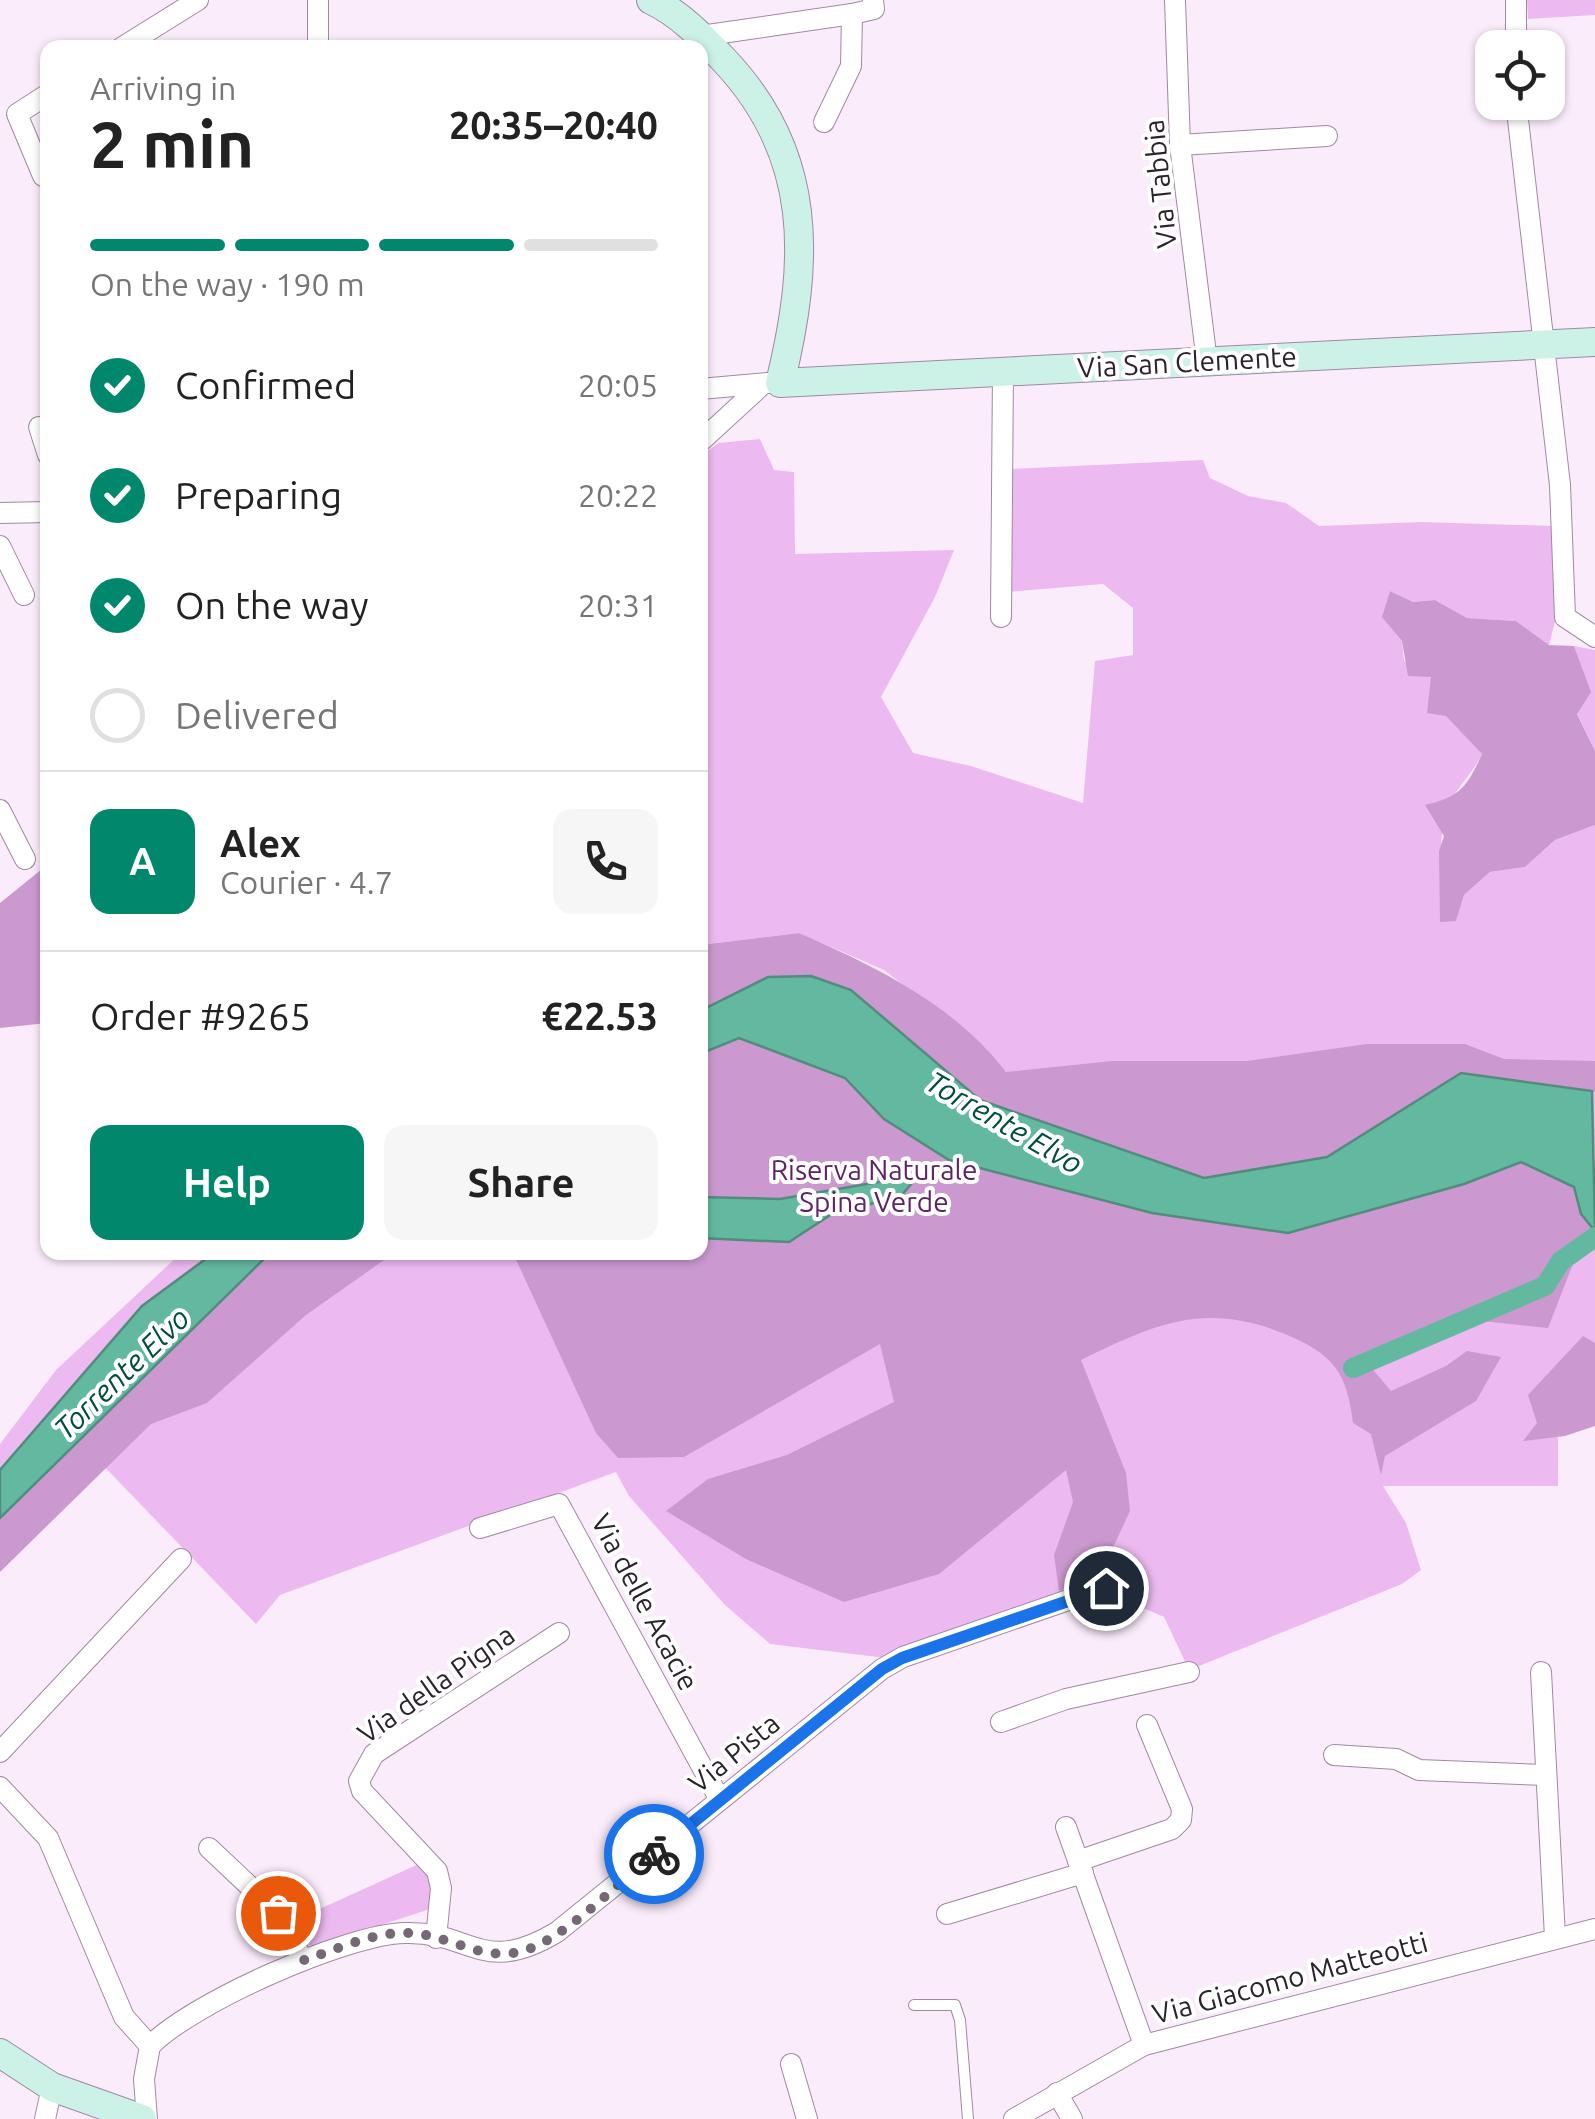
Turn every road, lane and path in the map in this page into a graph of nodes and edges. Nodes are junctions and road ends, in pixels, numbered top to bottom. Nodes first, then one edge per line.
1 (198, 0) edge
2 (318, 0) edge
3 (651, 0) edge
4 (873, 0) edge
5 (1175, 0) edge
6 (1516, 0) edge
7 (852, 14) junction
8 (1516, 30) edge
9 (701, 36) junction
10 (133, 40) edge
11 (318, 40) edge
12 (705, 40) edge
13 (708, 43) edge
14 (40, 99) edge
15 (1518, 120) edge
16 (824, 122) dead end
17 (1327, 136) dead end
18 (1180, 144) junction
19 (40, 169) edge
20 (1595, 342) edge
21 (1543, 344) junction
22 (1207, 362) junction
23 (1003, 370) junction
24 (772, 383) junction
25 (708, 388) edge
26 (39, 427) dead end
27 (40, 430) edge
28 (708, 435) edge
29 (40, 512) edge
30 (0, 513) edge
31 (0, 546) edge
32 (24, 595) dead end
33 (1002, 617) dead end
34 (1595, 638) edge
35 (0, 810) edge
36 (25, 859) dead end
37 (480, 1528) dead end
38 (181, 1559) dead end
39 (1106, 1588) dead end
40 (558, 1633) dead end
41 (1189, 1672) dead end
42 (1542, 1672) dead end
43 (1001, 1722) dead end
44 (1147, 1725) dead end
45 (0, 1752) edge
46 (1334, 1755) dead end
47 (1546, 1775) junction
48 (0, 1787) edge
49 (720, 1800) junction
50 (1066, 1827) dead end
51 (209, 1848) dead end
52 (1080, 1867) junction
53 (947, 1914) dead end
54 (1595, 1930) edge
55 (1555, 1937) junction
56 (436, 1938) junction
57 (304, 1960) junction
58 (914, 2005) dead end
59 (1144, 2045) junction
60 (150, 2046) junction
61 (0, 2053) edge
62 (792, 2064) dead end
63 (52, 2087) junction
64 (1058, 2093) junction
65 (45, 2119) edge
66 (145, 2119) edge
67 (807, 2119) edge
68 (968, 2119) edge
69 (1014, 2119) edge
70 (1072, 2119) edge

1 - 10 street
2 - 11 street
3 - 9 street
4 - 7 street
5 - 18 street, Via Tabbia
6 - 8 street
7 - 9 street
7 - 16 street
9 - 12 street
13 - 24 street
14 - 19 street
15 - 21 street
17 - 18 street
18 - 22 street, Via Tabbia
20 - 21 street, Via San Clemente
21 - 22 street, Via San Clemente
21 - 34 street
22 - 23 street, Via San Clemente
23 - 24 street, Via San Clemente
23 - 33 street
24 - 25 street
24 - 28 street
26 - 27 street
29 - 30 street
31 - 32 street
35 - 36 street
37 - 49 street, Via delle Acacie
38 - 45 street
39 - 49 street, Via Pista
40 - 56 street, Via della Pigna
41 - 43 street
42 - 47 street
44 - 52 street
46 - 47 street
47 - 55 street
48 - 60 street
49 - 56 street, Via Pista
50 - 52 street
51 - 57 street
52 - 53 street
52 - 59 street
54 - 55 street, Via Giacomo Matteotti
55 - 59 street, Via Giacomo Matteotti
56 - 57 street, Via Pista
57 - 60 street, Via Pista
58 - 68 lane
59 - 64 street, Via Giacomo Matteotti
60 - 66 street
61 - 63 street
62 - 67 street
63 - 65 street
63 - 66 street
64 - 69 street, Via Giacomo Matteotti
64 - 70 street

